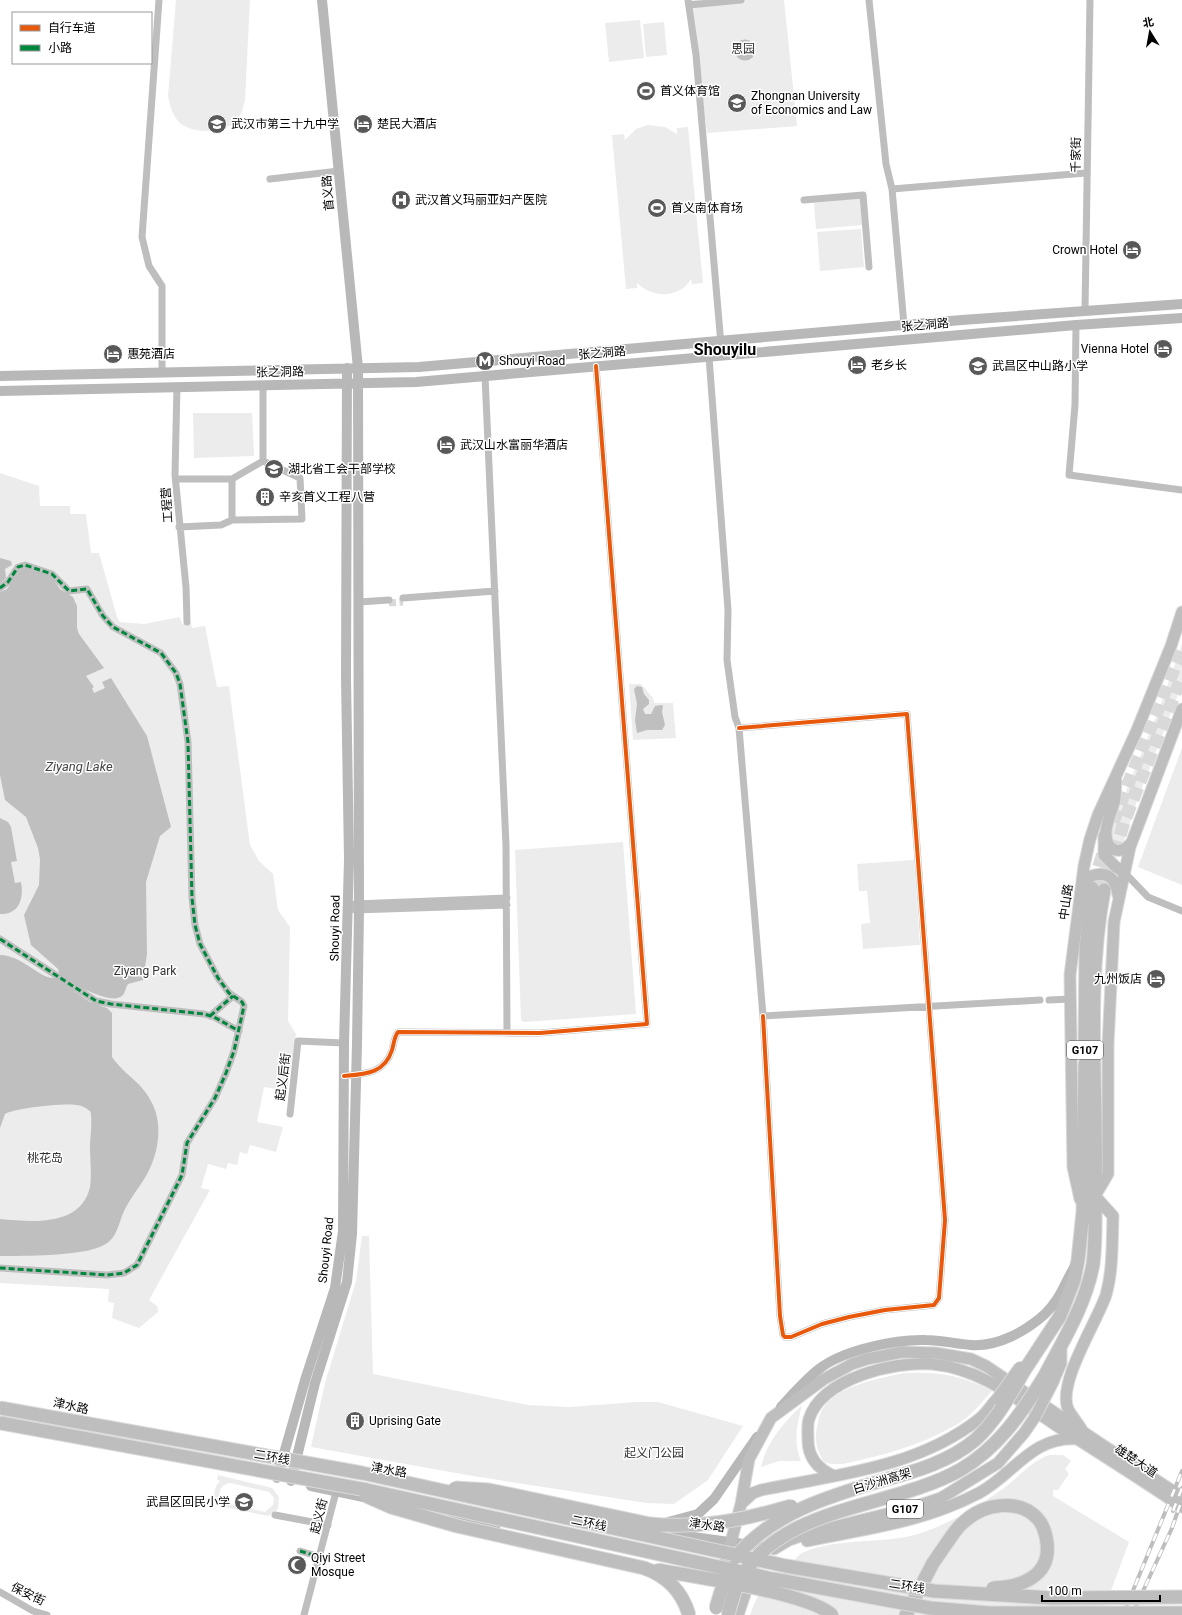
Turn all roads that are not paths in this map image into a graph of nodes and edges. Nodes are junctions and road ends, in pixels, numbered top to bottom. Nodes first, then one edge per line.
1 (159, 0) edge
2 (322, 0) edge
3 (741, 0) edge
4 (869, 0) edge
5 (1090, 0) edge
6 (688, 2) edge
7 (339, 171) junction
8 (1086, 173) junction
9 (270, 179) dead end
10 (892, 190) junction
11 (804, 200) dead end
12 (869, 267) dead end
13 (1182, 304) edge
14 (1085, 310) junction
15 (1182, 318) edge
16 (904, 325) junction
17 (1076, 325) junction
18 (721, 342) junction
19 (722, 356) junction
20 (709, 357) junction
21 (596, 366) junction
22 (347, 368) junction
23 (358, 368) junction
24 (162, 372) junction
25 (0, 376) edge
26 (485, 376) junction
27 (358, 383) junction
28 (347, 384) junction
29 (263, 385) junction
30 (177, 386) junction
31 (0, 391) edge
32 (263, 461) junction
33 (176, 479) junction
34 (232, 479) junction
35 (1182, 490) edge
36 (232, 520) junction
37 (179, 527) junction
38 (0, 588) edge
39 (495, 592) junction
40 (403, 600) tunnel mouth
41 (389, 601) tunnel mouth
42 (359, 604) junction
43 (1182, 612) edge
44 (187, 622) dead end
45 (1182, 709) edge
46 (739, 728) junction
47 (1116, 777) junction
48 (1106, 828) junction
49 (1132, 842) junction
50 (1124, 872) junction
51 (1093, 890) junction
52 (1119, 900) junction
53 (507, 901) junction
54 (354, 907) junction
55 (1182, 911) edge
56 (0, 939) edge
57 (233, 996) junction
58 (1071, 999) junction
59 (1040, 1000) dead end
60 (1048, 1000) dead end
61 (929, 1006) junction
62 (210, 1016) junction
63 (763, 1016) junction
64 (239, 1031) junction
65 (507, 1033) junction
66 (344, 1043) junction
67 (356, 1075) junction
68 (344, 1076) junction
69 (290, 1114) dead end
70 (1095, 1196) junction
71 (1084, 1212) junction
72 (1078, 1260) junction
73 (0, 1268) edge
74 (1022, 1369) junction
75 (1049, 1380) junction
76 (0, 1404) edge
77 (0, 1408) edge
78 (0, 1417) edge
79 (772, 1418) junction
80 (0, 1423) edge
81 (1079, 1436) junction
82 (282, 1463) junction
83 (296, 1466) junction
84 (834, 1476) junction
85 (277, 1478) junction
86 (291, 1481) junction
87 (404, 1484) junction
88 (339, 1488) junction
89 (858, 1488) junction
90 (1182, 1497) edge
91 (741, 1504) junction
92 (1182, 1507) edge
93 (275, 1515) dead end
94 (328, 1525) junction
95 (636, 1529) junction
96 (731, 1541) junction
97 (775, 1548) junction
98 (300, 1551) dead end
99 (320, 1557) junction
100 (644, 1568) junction
101 (724, 1574) junction
102 (749, 1581) junction
103 (934, 1591) junction
104 (0, 1592) edge
105 (1182, 1597) edge
106 (1182, 1613) edge
107 (47, 1615) edge
108 (304, 1615) edge
109 (689, 1615) edge
110 (713, 1615) edge
111 (728, 1615) edge
112 (738, 1615) edge
113 (832, 1615) edge
114 (906, 1615) edge
115 (1093, 1615) edge

1 - 24 street
2 - 7 main road, 首义路
3 - 6 street
4 - 10 street
5 - 8 street, 千家街
6 - 18 street
7 - 9 street
7 - 23 main road, 首义路
8 - 10 street
8 - 14 street, 千家街
10 - 16 street
11 - 12 street
13 - 14 main road, 张之洞路
14 - 16 main road, 张之洞路
15 - 17 main road, 张之洞路
16 - 18 main road, 张之洞路
17 - 19 main road, 张之洞路
17 - 35 street
18 - 19 street
18 - 23 main road, 张之洞路
19 - 20 main road, 张之洞路
20 - 21 main road, 张之洞路
20 - 46 street
21 - 26 main road, 张之洞路
21 - 65 street
22 - 23 main road, 张之洞路
22 - 24 main road, 张之洞路
22 - 28 main road, Shouyi Road
23 - 27 main road, 首义路
24 - 25 main road, 张之洞路
26 - 27 main road, 张之洞路
26 - 39 street
27 - 28 main road, 张之洞路
27 - 42 main road, Shouyi Road
28 - 29 main road, 张之洞路
28 - 54 main road, Shouyi Road
29 - 30 main road, 张之洞路
29 - 32 street
30 - 31 main road, 张之洞路
30 - 33 street, 工程营
32 - 34 street
32 - 36 street
33 - 34 street
33 - 37 street, 工程营
34 - 36 street
36 - 37 street
37 - 44 street, 工程营
38 - 57 street
39 - 40 street
39 - 53 street
41 - 42 street
42 - 54 main road, Shouyi Road
43 - 47 main road, 中山路
45 - 49 main road
46 - 61 street
46 - 63 street
47 - 48 main road
47 - 51 main road, 中山路
48 - 49 main road
48 - 50 main road
49 - 50 main road
50 - 52 main road
50 - 55 street
51 - 52 main road
51 - 58 main road, 中山路
51 - 70 highway, G107
51 - 71 highway, G107
52 - 70 main road
53 - 54 street
53 - 65 street
54 - 66 main road, Shouyi Road
54 - 67 main road, Shouyi Road
56 - 62 street
57 - 62 street
57 - 64 street
58 - 60 street
58 - 71 main road, 中山路
59 - 61 street
61 - 63 street
61 - 63 street
62 - 64 street
64 - 73 street
65 - 67 street
66 - 68 main road, Shouyi Road
66 - 69 street, 起义后街
67 - 68 street
67 - 83 main road, Shouyi Road
68 - 82 main road, Shouyi Road
70 - 75 highway, G107
70 - 81 main road
71 - 72 highway, G107
72 - 74 highway, 白沙洲高架 / G107
72 - 79 main road
74 - 84 main road, bridge
74 - 89 highway, 白沙洲高架, bridge
75 - 97 main road, G107, bridge
75 - 111 highway, bridge
76 - 82 main road, 津水路
77 - 87 highway, 二环线, bridge
78 - 85 main road
79 - 81 main road
79 - 91 main road
79 - 95 main road
80 - 88 highway, 二环线, bridge
81 - 84 main road
81 - 90 main road, 雄楚大道
81 - 92 main road, 雄楚大道
81 - 97 main road
82 - 83 main road, 津水路
82 - 85 main road, Shouyi Road
83 - 86 main road, Shouyi Road
83 - 95 main road, 津水路
84 - 91 main road
85 - 86 main road
86 - 88 main road
87 - 89 highway, bridge
87 - 103 highway, 二环线, bridge
88 - 94 street, 起义街
88 - 100 highway, bridge
88 - 101 main road
88 - 115 highway, 二环线, bridge
89 - 101 highway, 白沙洲高架, bridge
91 - 96 main road
93 - 94 street
94 - 99 street, 起义街
95 - 96 main road, 津水路
96 - 97 main road, 津水路
96 - 101 main road
97 - 102 main road, G107
98 - 99 street
99 - 108 street, 起义街
100 - 109 highway, bridge
100 - 113 highway, bridge
101 - 102 main road
101 - 110 highway, 白沙洲高架, bridge
102 - 112 main road, G107
103 - 105 highway, 二环线, bridge
103 - 114 highway, bridge
104 - 107 street, 保安街
106 - 115 highway, 二环线, bridge

